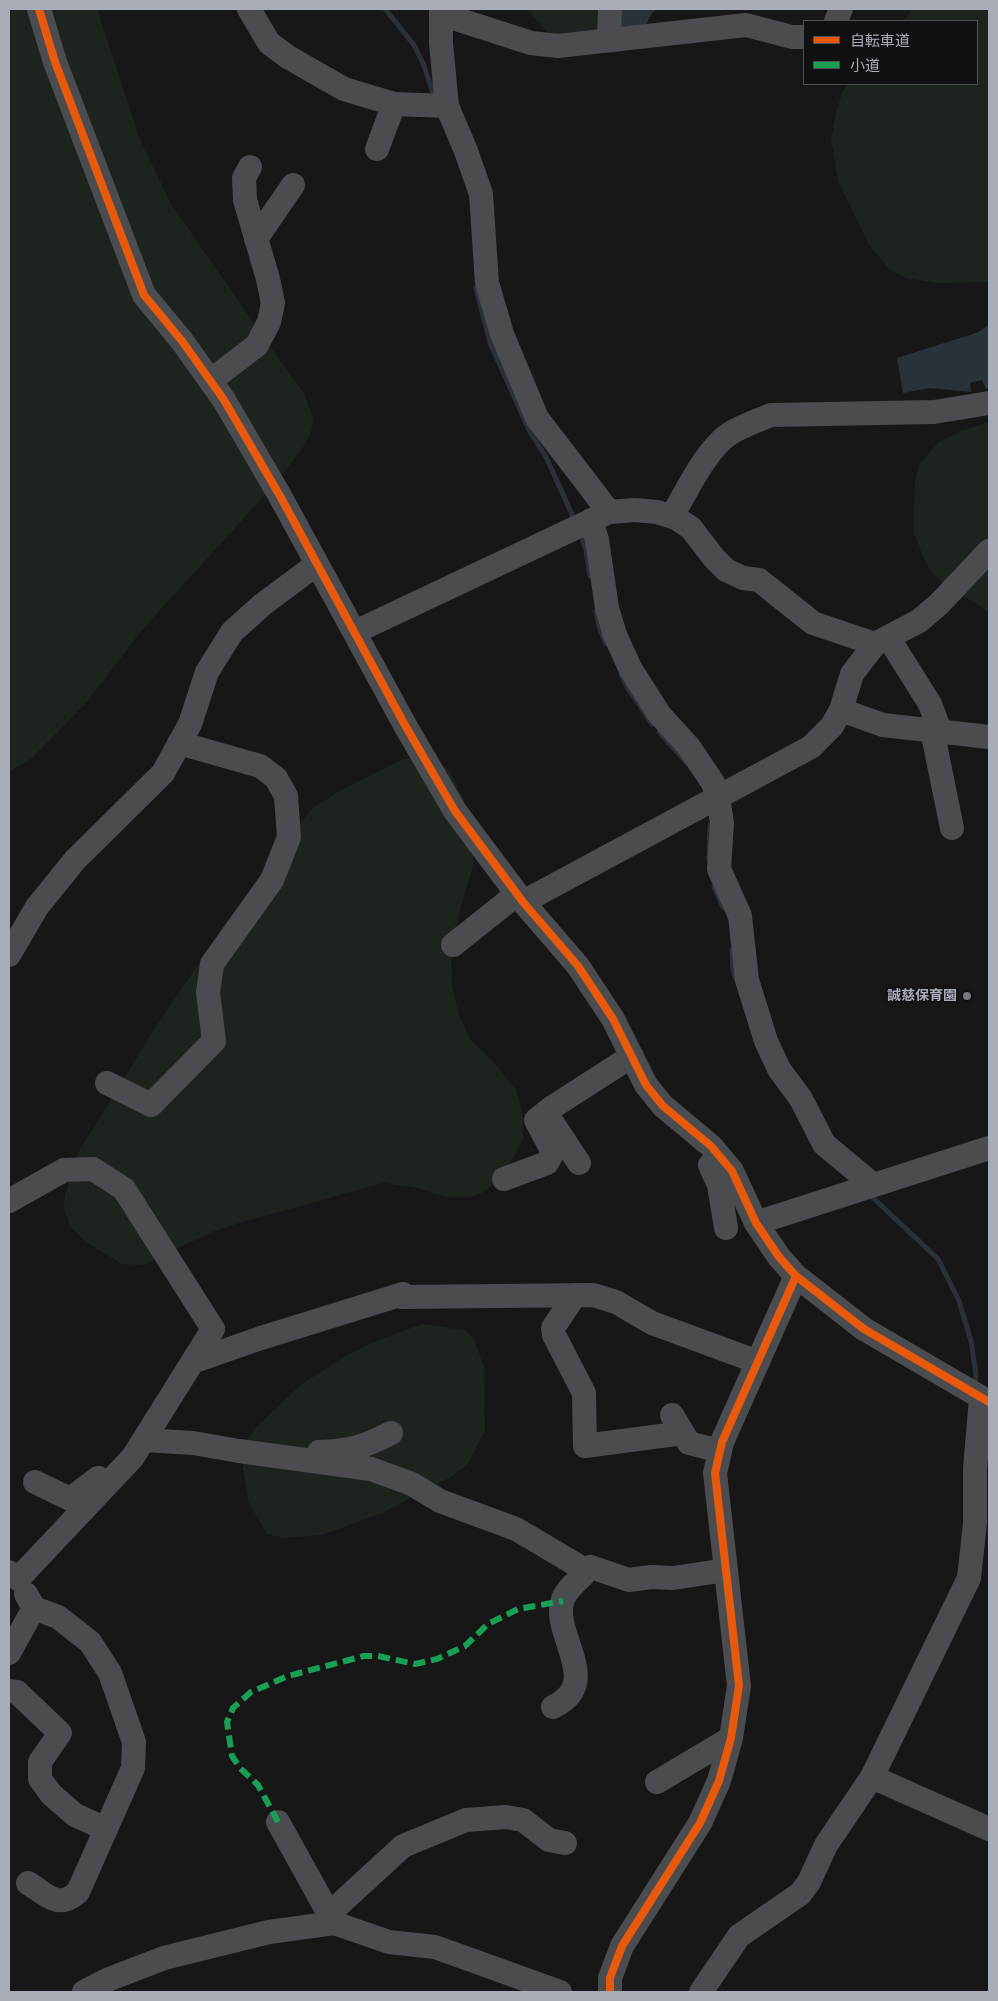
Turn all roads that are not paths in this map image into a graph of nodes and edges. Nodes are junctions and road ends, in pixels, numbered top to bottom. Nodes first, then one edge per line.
1 (39, 9) edge
2 (249, 9) edge
3 (610, 9) edge
4 (441, 11) edge
5 (803, 36) edge
6 (609, 40) junction
7 (394, 104) junction
8 (447, 106) junction
9 (377, 149) dead end
10 (250, 167) dead end
11 (294, 185) dead end
12 (256, 239) junction
13 (210, 381) junction
14 (989, 403) edge
15 (600, 516) junction
16 (672, 516) junction
17 (989, 552) edge
18 (317, 564) junction
19 (354, 632) junction
20 (881, 640) junction
21 (930, 704) junction
22 (841, 710) junction
23 (989, 723) edge
24 (936, 731) junction
25 (989, 737) edge
26 (179, 743) junction
27 (718, 797) junction
28 (952, 828) dead end
29 (520, 898) junction
30 (453, 945) dead end
31 (9, 954) edge
32 (632, 1056) junction
33 (108, 1083) dead end
34 (545, 1113) junction
35 (989, 1148) edge
36 (719, 1156) junction
37 (579, 1163) dead end
38 (504, 1180) dead end
39 (863, 1187) junction
40 (9, 1201) edge
41 (756, 1223) junction
42 (726, 1228) dead end
43 (796, 1276) junction
44 (575, 1295) junction
45 (194, 1360) junction
46 (758, 1362) junction
47 (985, 1400) edge
48 (390, 1433) dead end
49 (144, 1440) junction
50 (720, 1451) junction
51 (294, 1459) junction
52 (35, 1482) dead end
53 (109, 1482) junction
54 (726, 1570) junction
55 (587, 1571) junction
56 (13, 1576) edge
57 (34, 1608) junction
58 (9, 1653) edge
59 (9, 1690) edge
60 (553, 1707) dead end
61 (731, 1738) junction
62 (872, 1777) junction
63 (657, 1782) dead end
64 (278, 1822) dead end
65 (106, 1829) junction
66 (989, 1829) edge
67 (565, 1843) dead end
68 (28, 1883) dead end
69 (332, 1918) junction
70 (84, 1992) edge
71 (560, 1992) edge
72 (610, 1992) edge
73 (701, 1992) edge

1 - 13 street
2 - 7 street
3 - 6 street
4 - 6 street
4 - 8 street
5 - 6 street
7 - 8 street
7 - 9 street
8 - 15 street
10 - 12 street
11 - 12 street
12 - 13 street
13 - 18 street
14 - 16 street
15 - 16 street
15 - 19 street
15 - 27 street
16 - 20 street
17 - 20 street
18 - 19 street
18 - 26 street
19 - 29 street
20 - 21 street
20 - 22 street
21 - 23 street
21 - 24 street
22 - 24 street
22 - 27 street
24 - 25 street
24 - 28 street
26 - 31 street
26 - 33 street
27 - 29 street
27 - 39 street
29 - 30 street
29 - 32 street
32 - 34 street
32 - 36 street
34 - 37 street
34 - 38 street
35 - 39 street
36 - 41 street
36 - 42 street
39 - 41 street
40 - 45 street
41 - 43 street
43 - 46 street
43 - 47 street
44 - 45 street
44 - 46 street
44 - 50 street
45 - 49 street
46 - 50 street
47 - 62 street
48 - 51 street
49 - 51 street
49 - 53 street
50 - 54 street
51 - 55 street
52 - 53 street
53 - 56 street
54 - 55 street
54 - 61 street
55 - 60 street
56 - 57 street
57 - 58 street
57 - 65 street
59 - 65 street
61 - 63 street
61 - 72 street
62 - 66 street
62 - 73 street
64 - 69 street
65 - 68 street
67 - 69 street
69 - 70 street
69 - 71 street

